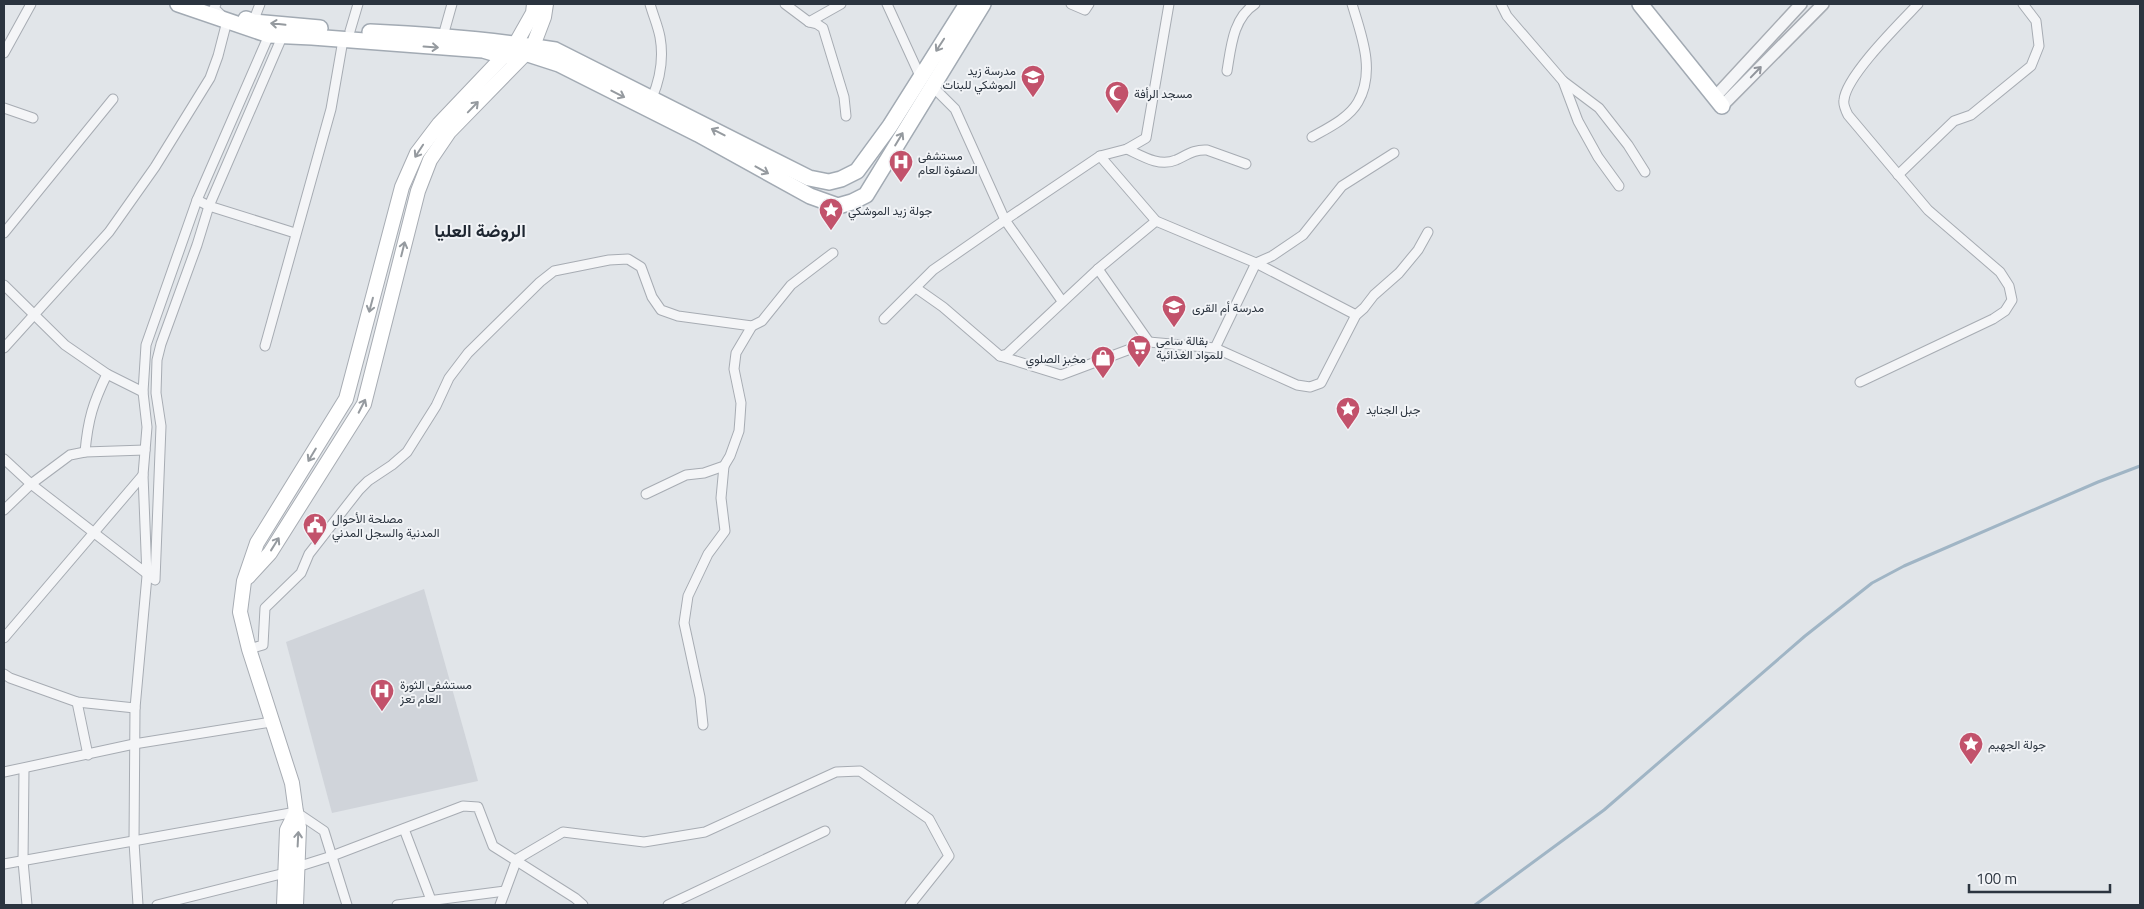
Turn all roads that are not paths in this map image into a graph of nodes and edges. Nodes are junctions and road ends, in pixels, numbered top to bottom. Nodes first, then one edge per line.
1 (31, 4) edge
2 (178, 4) edge
3 (197, 4) edge
4 (260, 4) edge
5 (358, 4) edge
6 (452, 4) edge
7 (534, 4) edge
8 (546, 4) edge
9 (650, 4) edge
10 (785, 4) edge
11 (841, 4) edge
12 (887, 4) edge
13 (967, 4) edge
14 (983, 4) edge
15 (1071, 4) edge
16 (1090, 4) edge
17 (1169, 4) edge
18 (1255, 4) edge
19 (1352, 4) edge
20 (1501, 4) edge
21 (1640, 4) edge
22 (1801, 4) edge
23 (1823, 4) edge
24 (1918, 4) edge
25 (2023, 4) edge
26 (215, 6) edge
27 (228, 21) junction
28 (253, 22) junction
29 (809, 22) junction
30 (276, 36) junction
31 (347, 36) junction
32 (443, 36) junction
33 (524, 47) junction
34 (4, 53) edge
35 (504, 56) junction
36 (1227, 70) dead end
37 (926, 81) junction
38 (1563, 81) junction
39 (652, 98) junction
40 (113, 99) dead end
41 (1718, 102) junction
42 (4, 108) edge
43 (846, 116) dead end
44 (33, 118) dead end
45 (1312, 137) dead end
46 (1127, 149) junction
47 (1394, 153) dead end
48 (1100, 156) junction
49 (1246, 164) dead end
50 (1645, 172) dead end
51 (1898, 174) junction
52 (1619, 186) dead end
53 (197, 200) junction
54 (209, 206) junction
55 (1005, 220) junction
56 (1156, 221) junction
57 (1428, 232) dead end
58 (4, 233) edge
59 (295, 233) junction
60 (833, 253) dead end
61 (1256, 264) junction
62 (1098, 270) junction
63 (4, 285) edge
64 (916, 288) junction
65 (1062, 301) junction
66 (33, 315) junction
67 (1356, 315) junction
68 (884, 318) dead end
69 (752, 326) junction
70 (1149, 342) junction
71 (265, 346) dead end
72 (4, 348) edge
73 (1215, 348) junction
74 (1000, 356) junction
75 (107, 374) junction
76 (1860, 382) dead end
77 (143, 392) junction
78 (145, 450) junction
79 (85, 452) junction
80 (4, 459) edge
81 (724, 466) junction
82 (144, 475) junction
83 (31, 484) junction
84 (646, 494) dead end
85 (4, 510) edge
86 (92, 533) junction
87 (148, 576) junction
88 (244, 581) junction
89 (4, 638) edge
90 (249, 650) junction
91 (4, 674) edge
92 (77, 702) junction
93 (134, 708) junction
94 (271, 722) junction
95 (703, 725) dead end
96 (134, 744) junction
97 (88, 755) junction
98 (24, 769) junction
99 (4, 772) edge
100 (296, 812) junction
101 (404, 828) junction
102 (825, 831) dead end
103 (134, 842) junction
104 (332, 856) junction
105 (517, 859) junction
106 (24, 861) junction
107 (4, 864) edge
108 (291, 870) junction
109 (505, 891) junction
110 (430, 903) edge
111 (27, 905) edge
112 (138, 905) edge
113 (157, 905) edge
114 (284, 905) edge
115 (296, 905) edge
116 (347, 905) edge
117 (397, 905) edge
118 (500, 905) edge
119 (583, 905) edge
120 (668, 905) edge
121 (910, 905) edge

1 - 34 street
2 - 27 main road
3 - 26 main road
4 - 28 street
5 - 31 street
6 - 32 street
7 - 33 main road
8 - 33 main road
9 - 39 street
10 - 29 street
11 - 29 street
12 - 37 street
13 -> 37 main road
14 - 37 main road
15 - 16 street
17 - 46 street
18 - 36 street
19 - 45 street
20 - 38 street
21 - 41 main road
22 - 41 street
41 -> 23 street
24 - 51 street
25 - 51 street
26 - 27 street
26 - 28 main road
27 - 30 main road
27 - 66 street
31 -> 28 main road
29 - 43 street
30 - 31 main road
30 - 53 street
30 - 54 street
31 - 32 main road
31 -> 35 main road
31 - 59 street
32 - 33 main road
33 - 35 main road
33 -> 37 main road
33 - 39 main road
88 -> 33 main road
35 -> 88 main road
37 -> 39 main road
37 - 55 street
38 - 50 street
38 - 52 street
40 - 58 street
42 - 44 street
46 - 48 street
46 - 49 street
47 - 61 street
48 - 55 street
48 - 56 street
51 - 76 street
53 - 54 street
53 - 77 street
54 - 59 street
54 - 87 street
55 - 64 street
55 - 65 street
56 - 61 street
56 - 62 street
57 - 67 street
59 - 71 street
60 - 69 street
61 - 67 street
61 - 73 street
62 - 65 street
62 - 70 street
63 - 66 street
64 - 68 street
64 - 74 street
65 - 74 street
66 - 72 street
66 - 75 street
67 - 73 street
69 - 81 street
69 - 90 street
70 - 73 street
70 - 74 street
75 - 77 street
75 - 79 street
77 - 78 street
78 - 79 street
78 - 82 street
79 - 83 street
80 - 83 street
81 - 84 street
81 - 95 street
82 - 86 street
82 - 87 street
83 - 85 street
83 - 86 street
86 - 87 street
86 - 89 street
87 - 93 street
88 - 90 main road
90 - 94 main road
91 - 92 street
92 - 93 street
92 - 97 street
93 - 96 street
94 - 96 street
94 - 100 main road
96 - 97 street
96 - 103 street
97 - 98 street
98 - 99 street
98 - 106 street
100 - 103 street
100 - 104 street
100 - 108 main road
101 - 104 street
101 - 105 street
101 - 110 street
102 - 120 street
103 - 106 street
103 - 112 street
104 - 108 street
104 - 116 street
105 - 109 street
105 - 119 street
105 - 121 street
106 - 107 street
106 - 111 street
108 - 113 street
108 - 114 main road
108 - 115 main road
109 - 110 street
109 - 118 street
110 - 117 street

